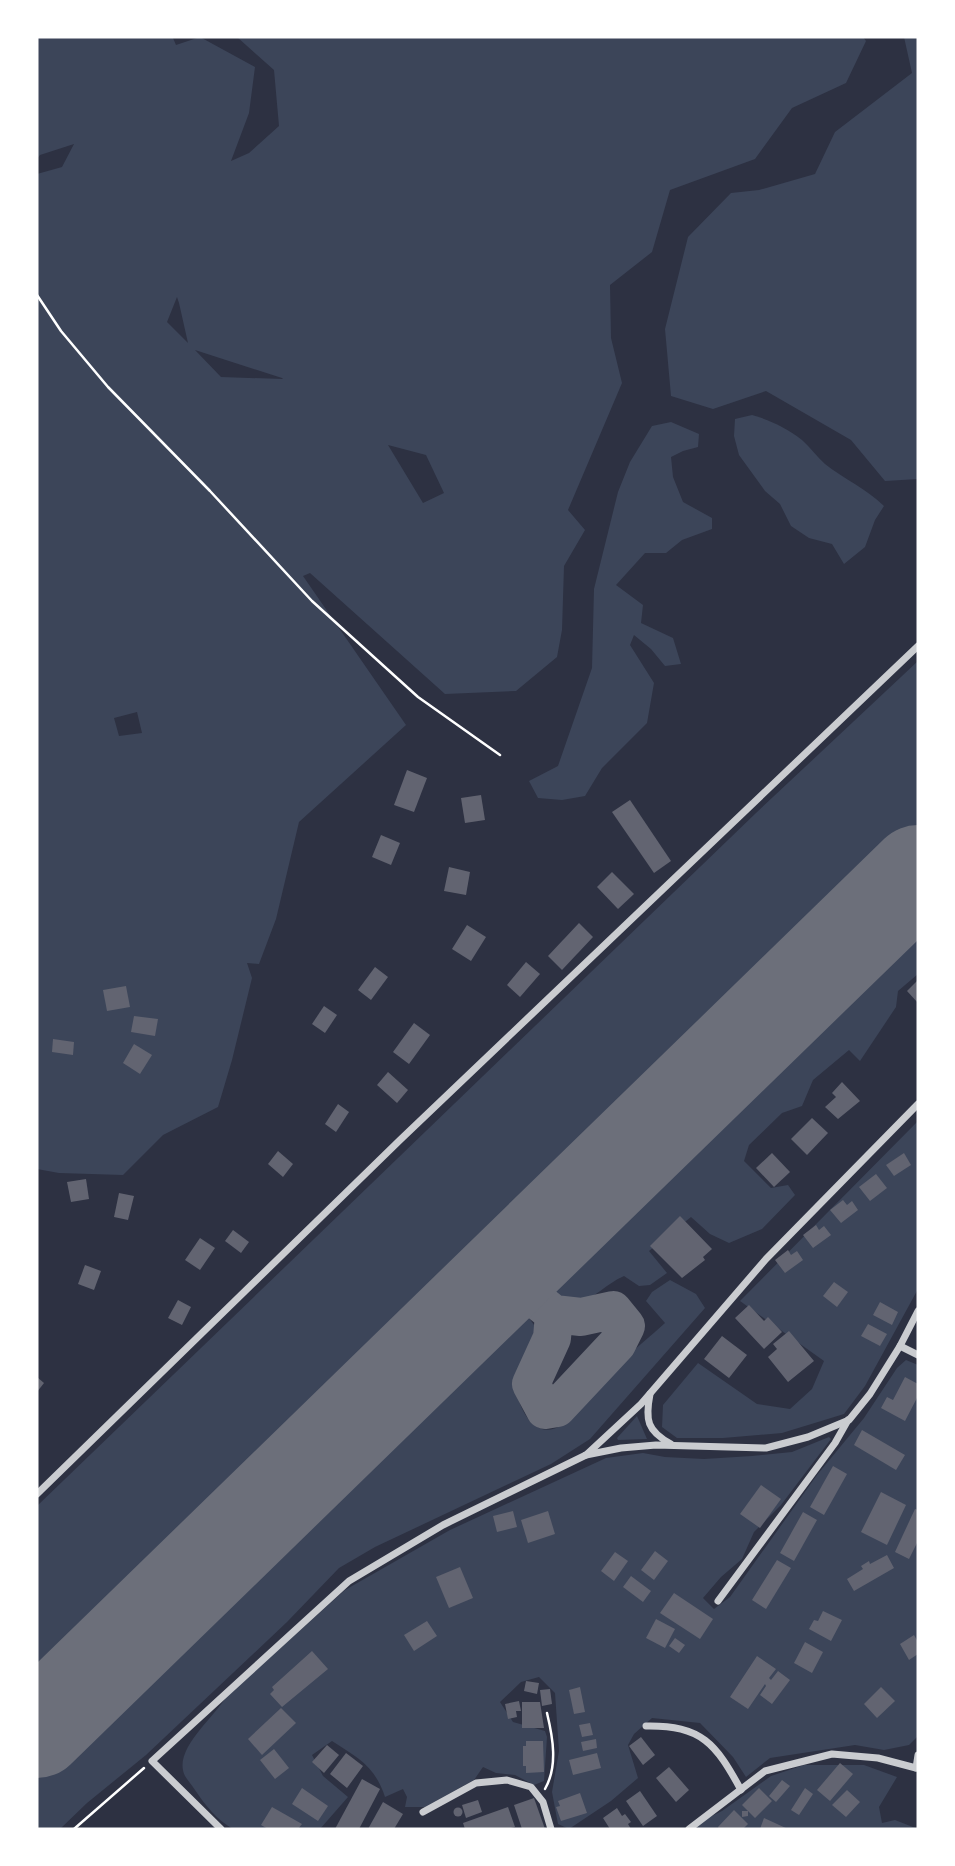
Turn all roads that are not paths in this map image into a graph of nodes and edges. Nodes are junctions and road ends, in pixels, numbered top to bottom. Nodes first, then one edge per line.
1 (918, 646) edge
2 (918, 1104) edge
3 (918, 1311) edge
4 (900, 1346) junction
5 (918, 1355) edge
6 (650, 1393) junction
7 (849, 1420) junction
8 (674, 1446) junction
9 (586, 1455) junction
10 (37, 1494) edge
11 (719, 1601) dead end
12 (646, 1726) dead end
13 (918, 1755) edge
14 (917, 1771) edge
15 (741, 1790) junction
16 (423, 1812) dead end
17 (220, 1829) edge
18 (551, 1829) edge
19 (689, 1829) edge

1 - 10 street
2 - 6 street
3 - 4 street
4 - 5 street
4 - 7 street
6 - 8 street
6 - 9 street
7 - 8 street
7 - 11 street
8 - 9 street
9 - 17 street
12 - 15 street
13 - 14 street
14 - 15 street
15 - 19 street
16 - 18 street

